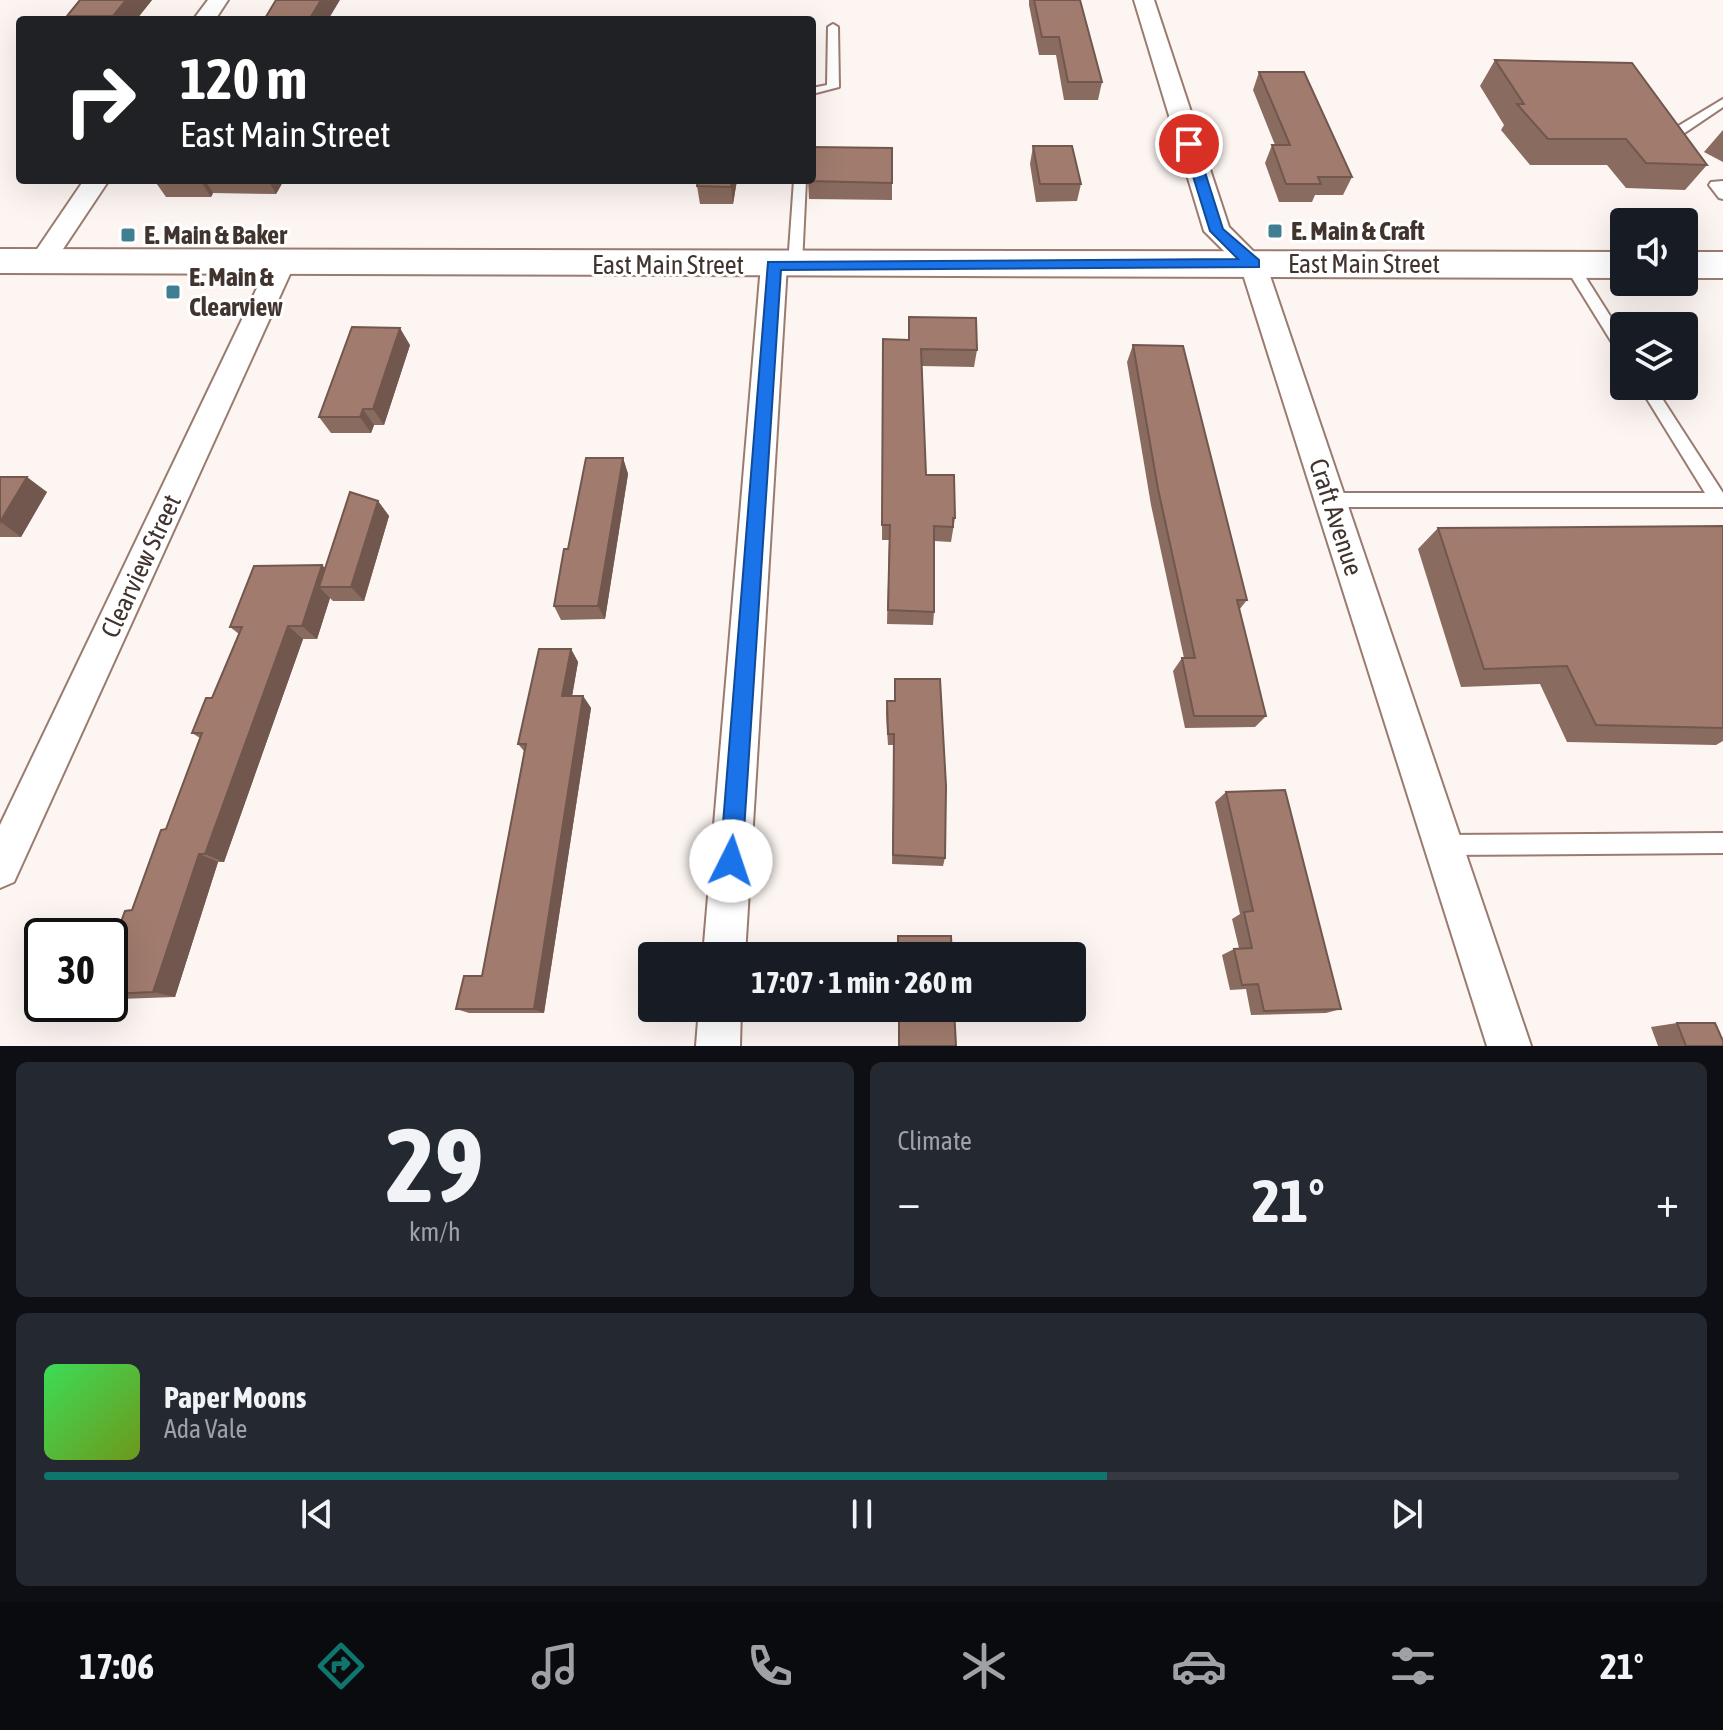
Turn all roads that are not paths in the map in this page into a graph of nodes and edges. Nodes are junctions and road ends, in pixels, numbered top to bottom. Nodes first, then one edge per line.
1 (1144, 0) edge
2 (833, 27) dead end
3 (816, 90) edge
4 (1723, 102) edge
5 (1679, 131) edge
6 (94, 184) edge
7 (799, 184) edge
8 (1723, 185) edge
9 (1723, 195) edge
10 (0, 261) edge
11 (42, 261) junction
12 (282, 263) junction
13 (1253, 264) junction
14 (784, 265) junction
15 (1571, 265) junction
16 (1610, 265) edge
17 (1698, 265) edge
18 (1723, 265) edge
19 (1610, 328) edge
20 (1655, 400) edge
21 (1330, 500) junction
22 (1720, 500) edge
23 (1723, 843) edge
24 (1443, 845) junction
25 (0, 868) edge
26 (725, 942) edge
27 (719, 1022) edge
28 (718, 1046) edge
29 (1509, 1046) edge

1 - 13 street, Craft Avenue
2 - 3 lane
4 - 5 lane
6 - 11 street
7 - 14 lane
8 - 9 lane
10 - 11 street, East Main Street
11 - 12 street, East Main Street
12 - 14 street, East Main Street
12 - 25 street, Clearview Street
13 - 14 street, East Main Street
13 - 15 street, East Main Street
13 - 21 street, Craft Avenue
14 - 26 street
15 - 16 street, East Main Street
15 - 19 lane
17 - 18 street
20 - 22 lane
21 - 22 lane
21 - 24 street, Craft Avenue
23 - 24 lane
24 - 29 street, Craft Avenue
27 - 28 street

